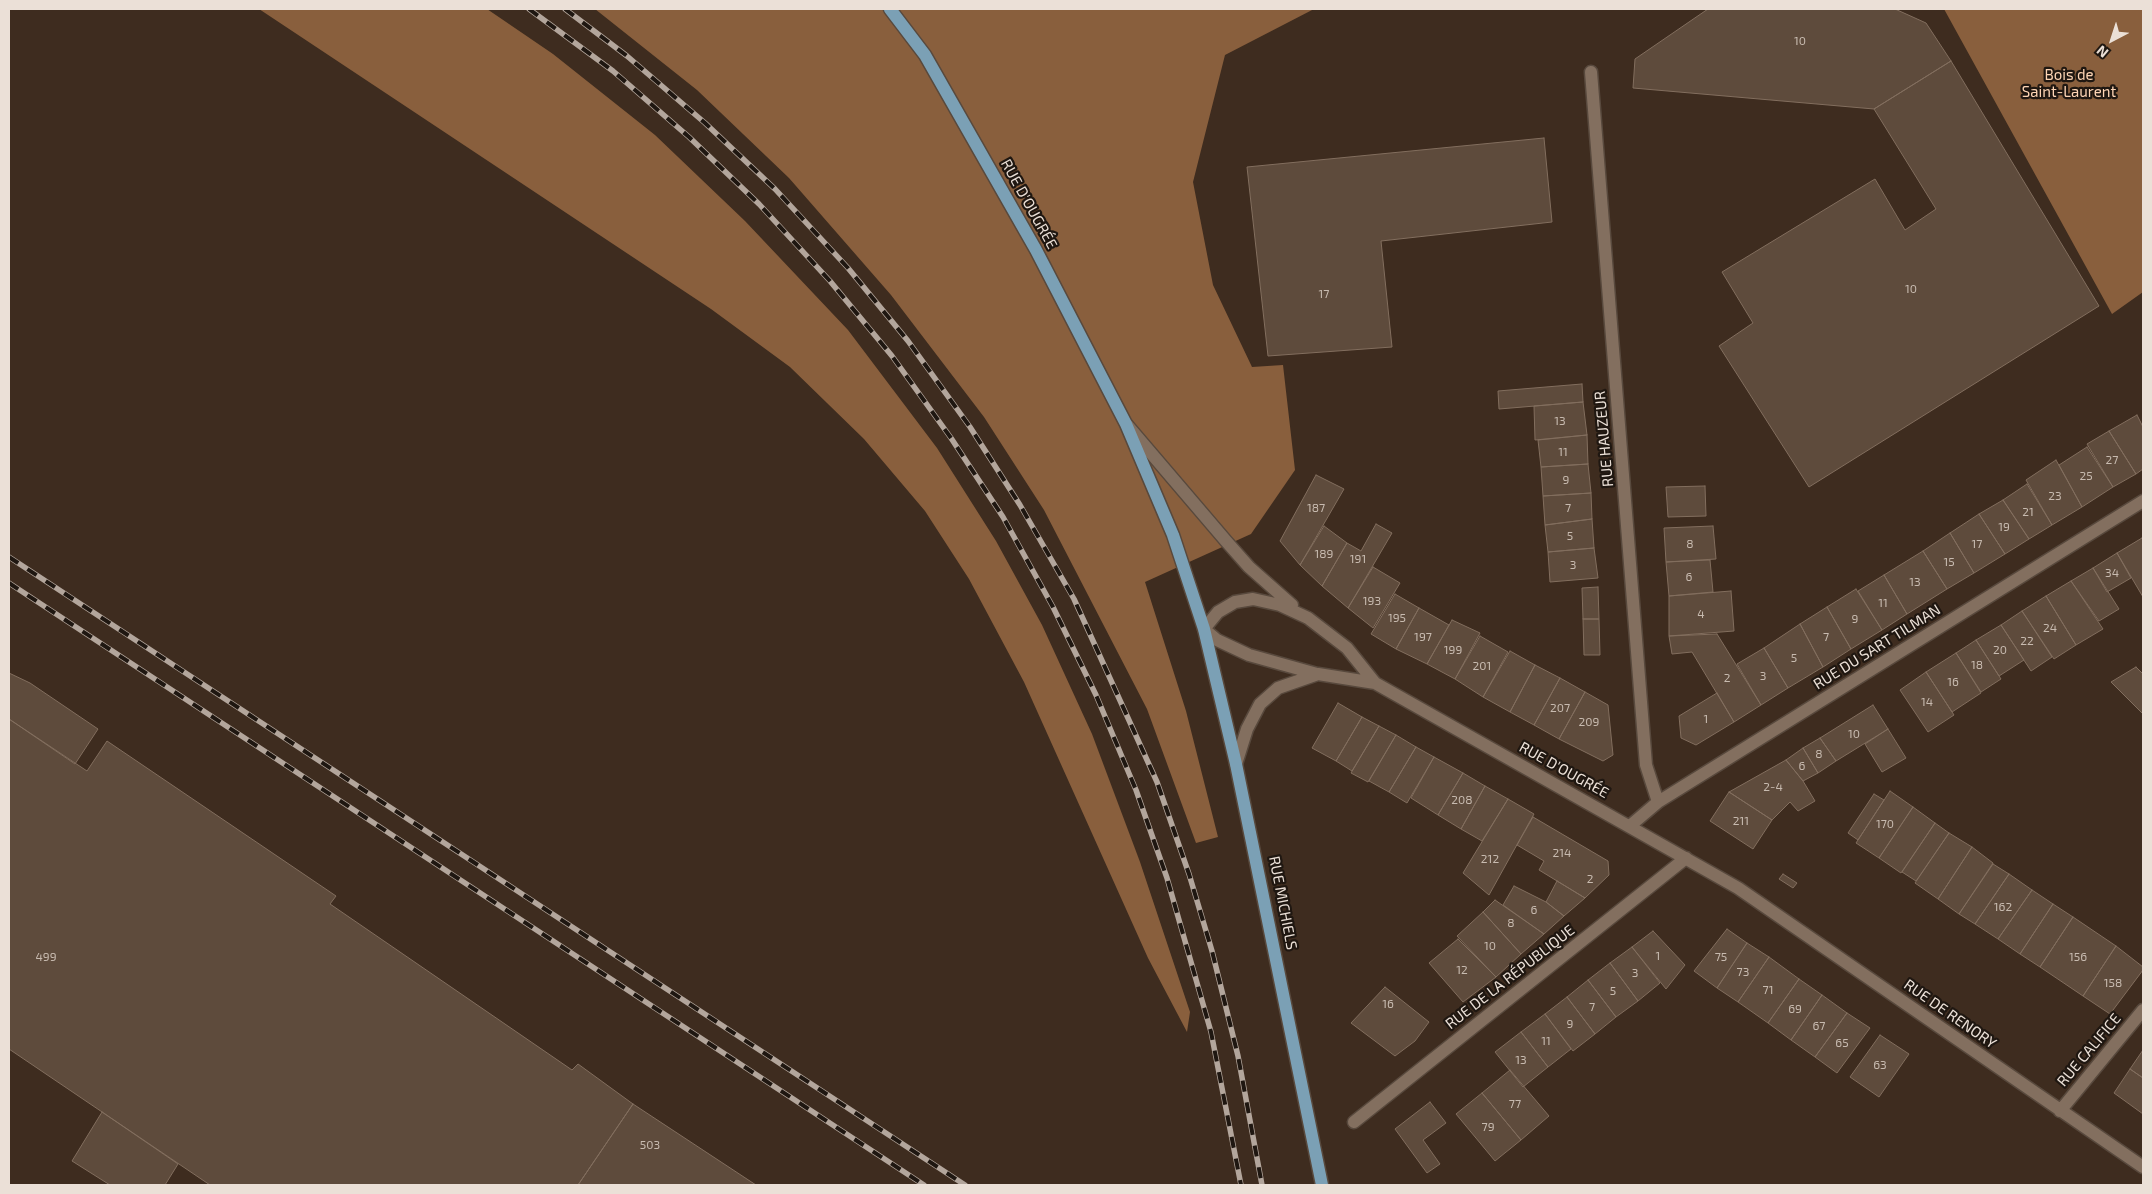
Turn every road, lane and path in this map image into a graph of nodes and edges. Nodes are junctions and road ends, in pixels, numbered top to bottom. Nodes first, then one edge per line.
1 (890, 9) edge
2 (1591, 72) dead end
3 (1126, 424) junction
4 (2143, 501) edge
5 (1308, 618) junction
6 (1204, 629) junction
7 (1318, 674) junction
8 (1375, 683) junction
9 (1236, 764) junction
10 (1658, 802) junction
11 (1631, 825) junction
12 (1686, 858) junction
13 (1738, 888) joint
14 (2143, 1010) edge
15 (2060, 1111) junction
16 (1354, 1122) dead end
17 (2143, 1167) edge
18 (1322, 1185) edge

1 - 3 main road, RUE D'OUGRÉE
2 - 10 street, RUE HAUZEUR
3 - 5 street, RUE D'OUGRÉE
3 - 6 main road, RUE D'OUGRÉE
4 - 10 street, RUE DU SART TILMAN
5 - 6 street, RUE D'OUGRÉE
5 - 8 street, RUE D'OUGRÉE
6 - 7 street, RUE D'OUGRÉE
6 - 9 main road, RUE MICHIELS
7 - 8 street, RUE D'OUGRÉE
7 - 9 street, RUE D'OUGRÉE
8 - 11 street, RUE D'OUGRÉE
9 - 18 main road, RUE MICHIELS
10 - 11 street, RUE DU SART TILMAN
11 - 12 street, RUE D'OUGRÉE
12 - 13 street, RUE D'OUGRÉE
12 - 16 street, RUE DE LA RÉPUBLIQUE
13 - 15 street, RUE DE RENORY
14 - 15 street, RUE CALIFICE
15 - 17 street, RUE DE RENORY

